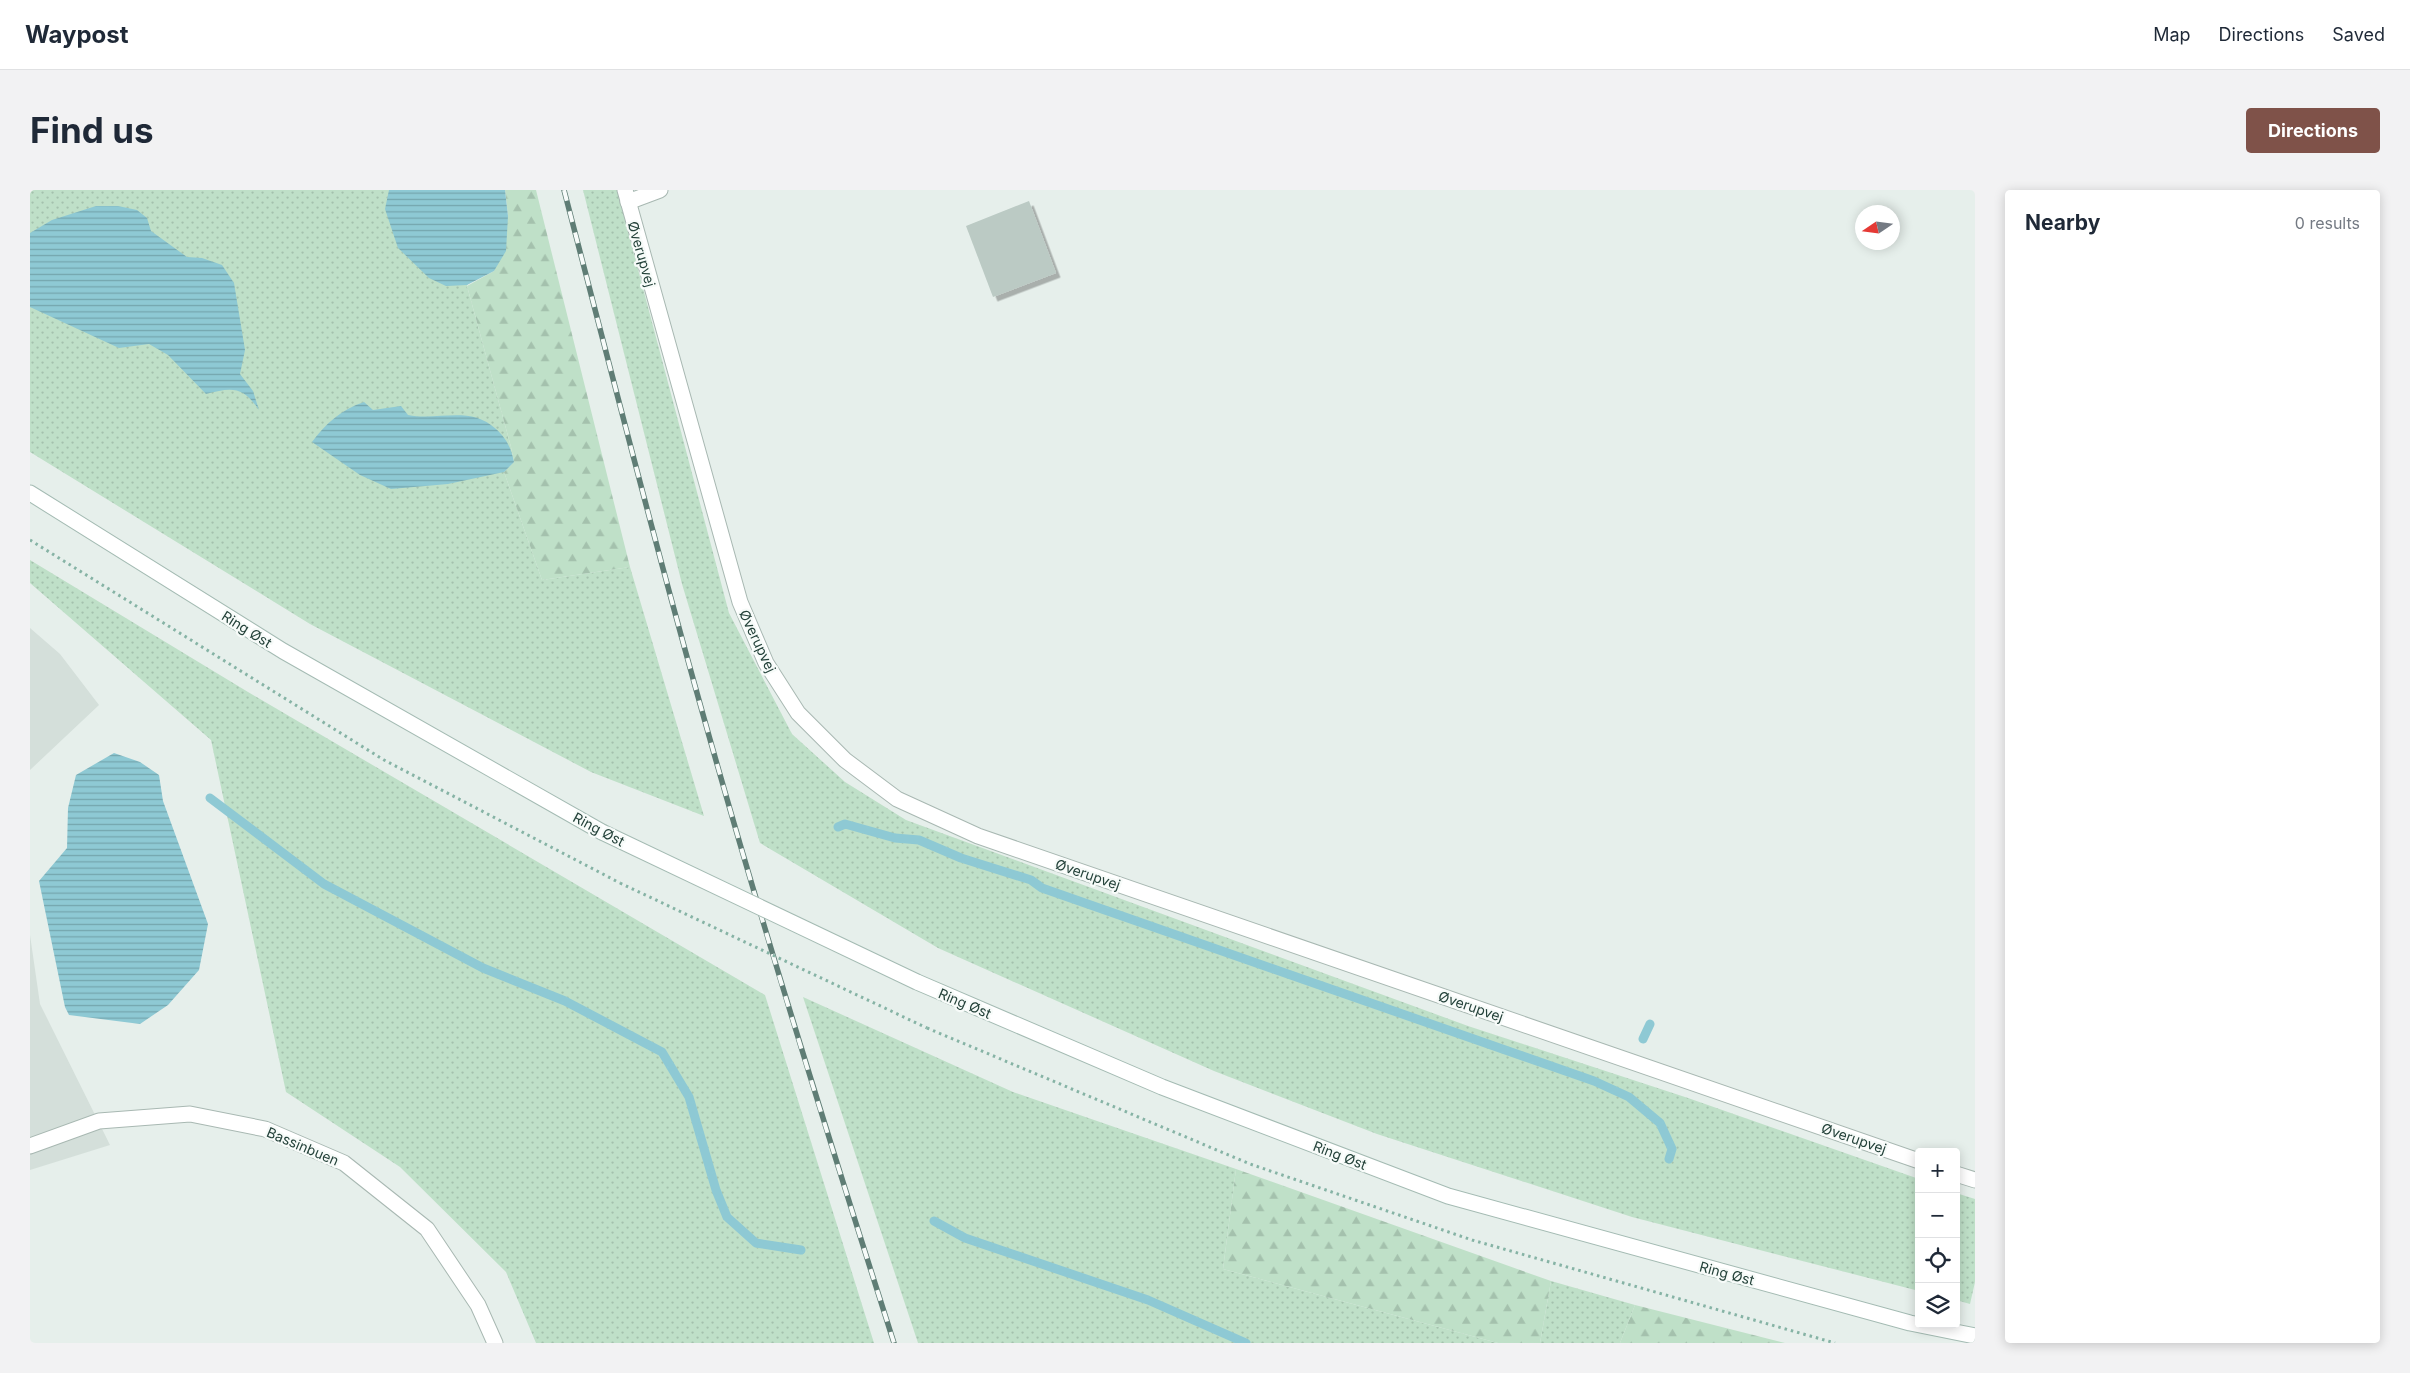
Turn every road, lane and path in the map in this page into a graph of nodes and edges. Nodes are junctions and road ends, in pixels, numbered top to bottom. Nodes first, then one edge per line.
1 (660, 190) edge
2 (626, 196) edge
3 (30, 493) edge
4 (30, 540) edge
5 (30, 1146) edge
6 (1915, 1160) edge
7 (1960, 1175) edge
8 (1975, 1180) edge
9 (1975, 1336) edge
10 (494, 1343) edge
11 (1835, 1343) edge

1 - 2 street, Øverupvej
2 - 6 street, Øverupvej
3 - 9 street, Ring Øst, bridge
4 - 11 path, bridge
5 - 10 street, Bassinbuen
7 - 8 street

